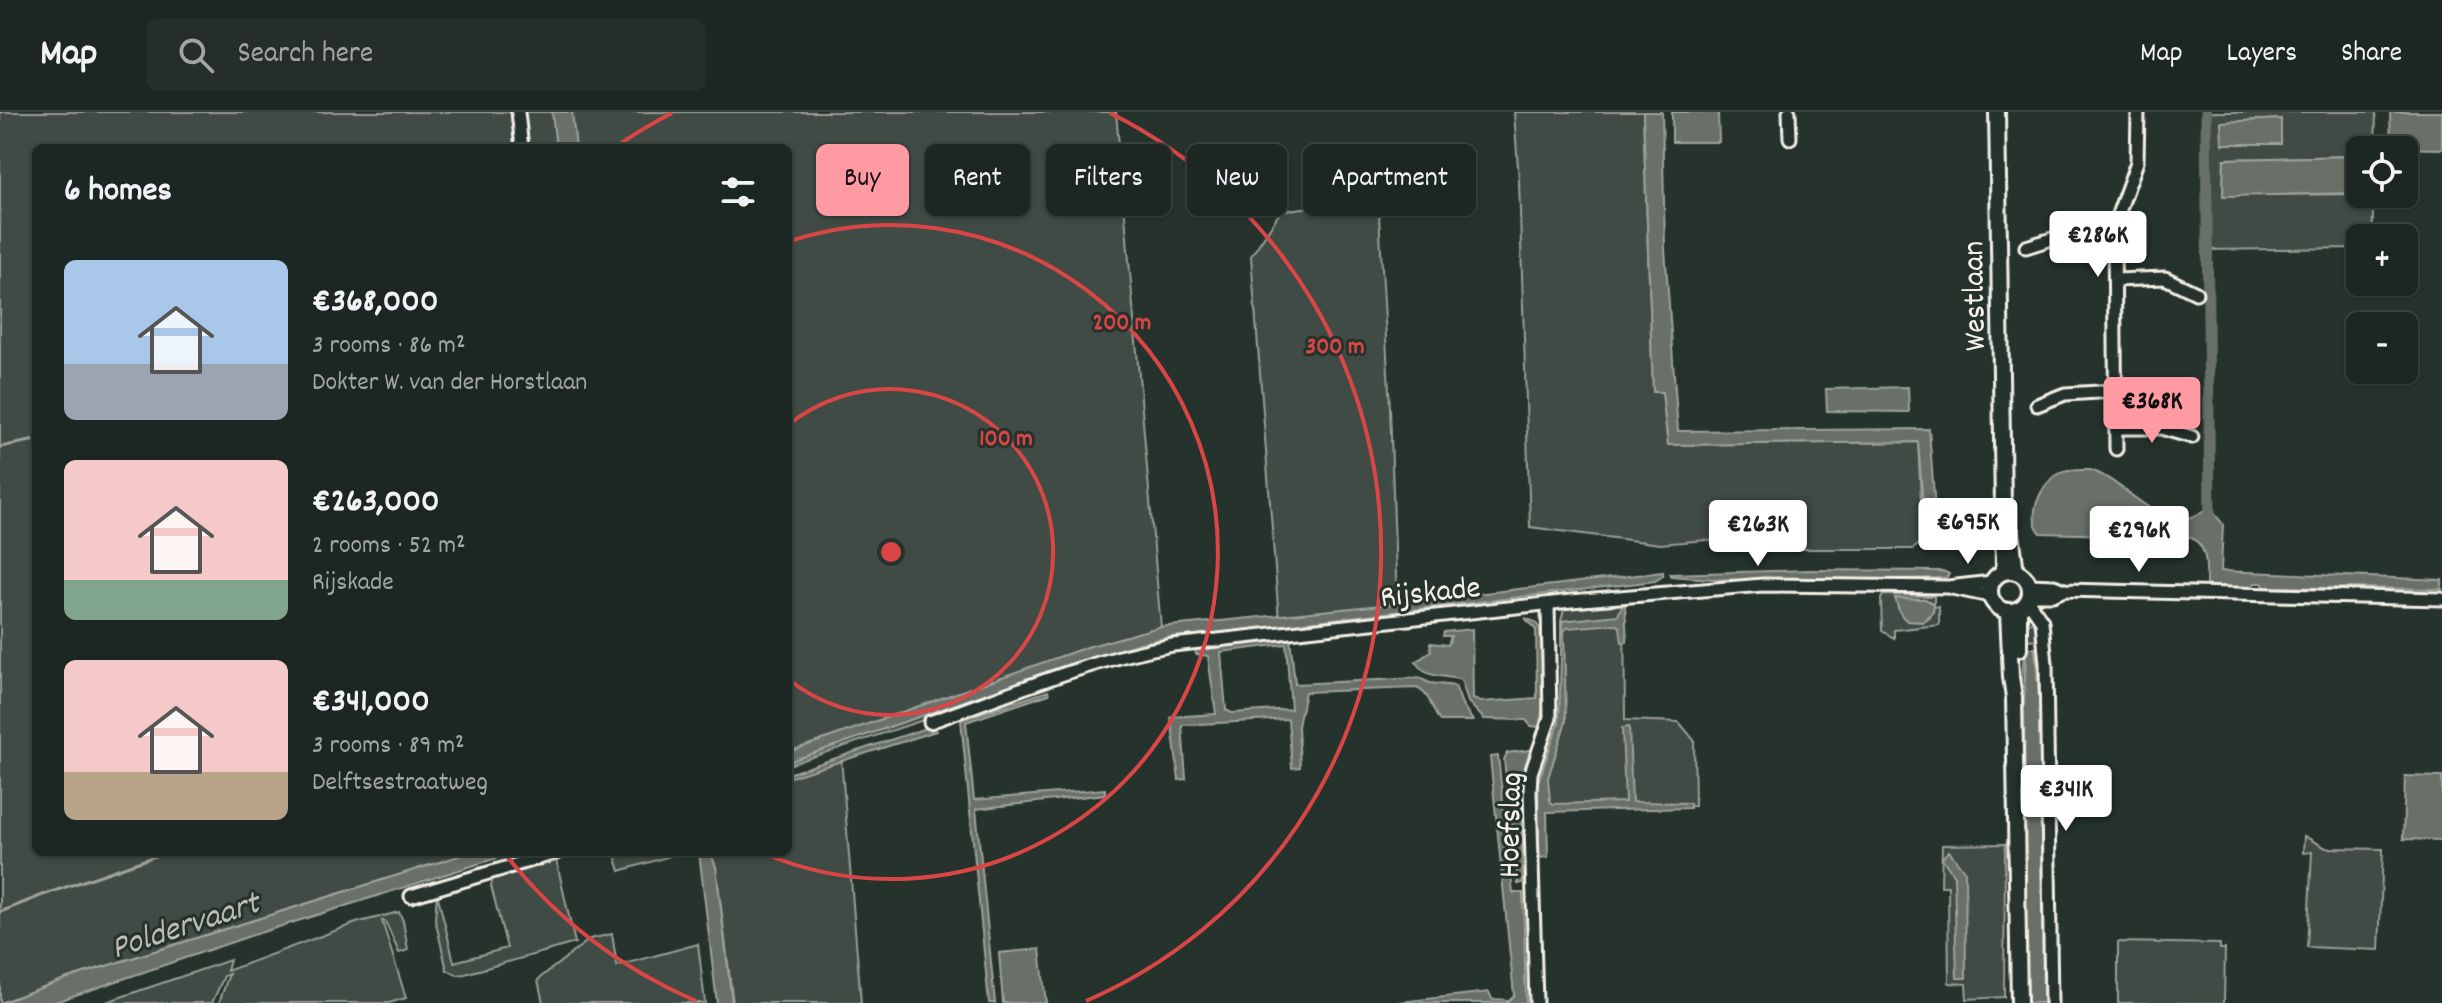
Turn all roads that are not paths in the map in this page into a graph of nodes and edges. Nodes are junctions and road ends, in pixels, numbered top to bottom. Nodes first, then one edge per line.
1 (518, 112) edge
2 (1789, 112) edge
3 (1997, 112) edge
4 (2138, 112) edge
5 (1790, 138) dead end
6 (522, 144) edge
7 (2114, 234) junction
8 (2026, 247) dead end
9 (2115, 280) junction
10 (2196, 293) dead end
11 (2116, 391) junction
12 (2037, 405) dead end
13 (2116, 428) junction
14 (2192, 437) dead end
15 (2116, 449) dead end
16 (2010, 572) junction
17 (1991, 589) junction
18 (2442, 599) edge
19 (2023, 600) junction
20 (1548, 604) junction
21 (930, 722) dead end
22 (546, 856) edge
23 (411, 896) dead end
24 (1536, 1003) edge
25 (2019, 1003) edge
26 (2051, 1003) edge

1 - 6 street
2 - 5 street
3 - 16 main road, Westlaan
4 - 7 street
7 - 8 street
7 - 9 street
9 - 10 street
9 - 11 street
11 - 12 street
11 - 13 street
13 - 14 street
13 - 15 street
16 - 17 main road
16 - 19 main road
17 - 19 main road
17 - 20 street, Rijskade
18 - 19 street
19 - 25 main road
19 - 26 street
20 - 21 street, Rijskade
20 - 24 street, Hoefslag
22 - 23 street

